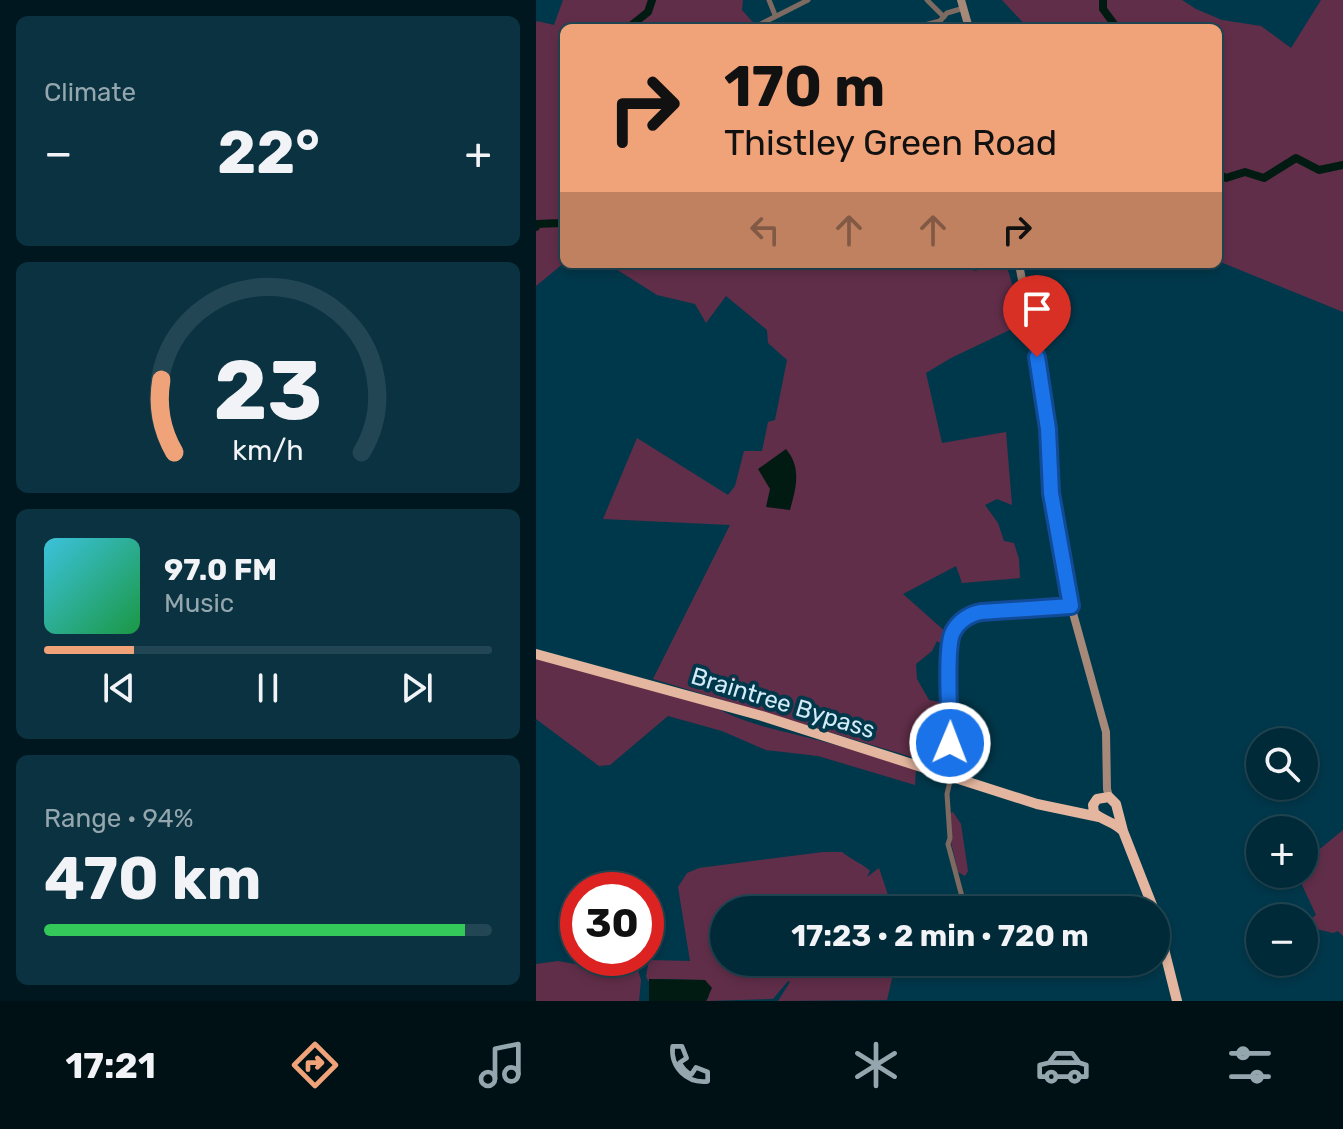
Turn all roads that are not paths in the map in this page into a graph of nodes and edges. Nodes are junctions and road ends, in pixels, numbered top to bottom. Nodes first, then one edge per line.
1 (769, 0) edge
2 (927, 0) edge
3 (804, 1) edge
4 (963, 4) edge
5 (775, 15) junction
6 (944, 17) junction
7 (760, 24) edge
8 (928, 24) edge
9 (968, 24) edge
10 (1020, 268) edge
11 (1071, 606) junction
12 (536, 654) edge
13 (950, 743) dead end
14 (1107, 776) junction
15 (951, 777) junction
16 (1109, 797) junction
17 (1095, 802) junction
18 (1117, 808) junction
19 (1062, 809) junction
20 (1103, 818) junction
21 (1123, 831) junction
22 (962, 896) edge
23 (1149, 896) edge
24 (1170, 973) edge
25 (1177, 1001) edge

1 - 5 street
2 - 6 street
3 - 5 street
4 - 6 street
4 - 9 main road
5 - 7 street
6 - 8 street
10 - 11 main road
11 - 13 street
11 - 14 main road
12 - 15 highway, Braintree Bypass
14 - 16 main road
14 - 17 main road
15 - 19 highway, Braintree Bypass
15 - 22 street
16 - 17 highway
16 - 18 highway
17 - 19 highway, Braintree Bypass
17 - 20 highway
18 - 20 highway
18 - 21 highway
19 - 20 highway, Braintree Bypass
20 - 21 highway
21 - 23 highway
24 - 25 highway

